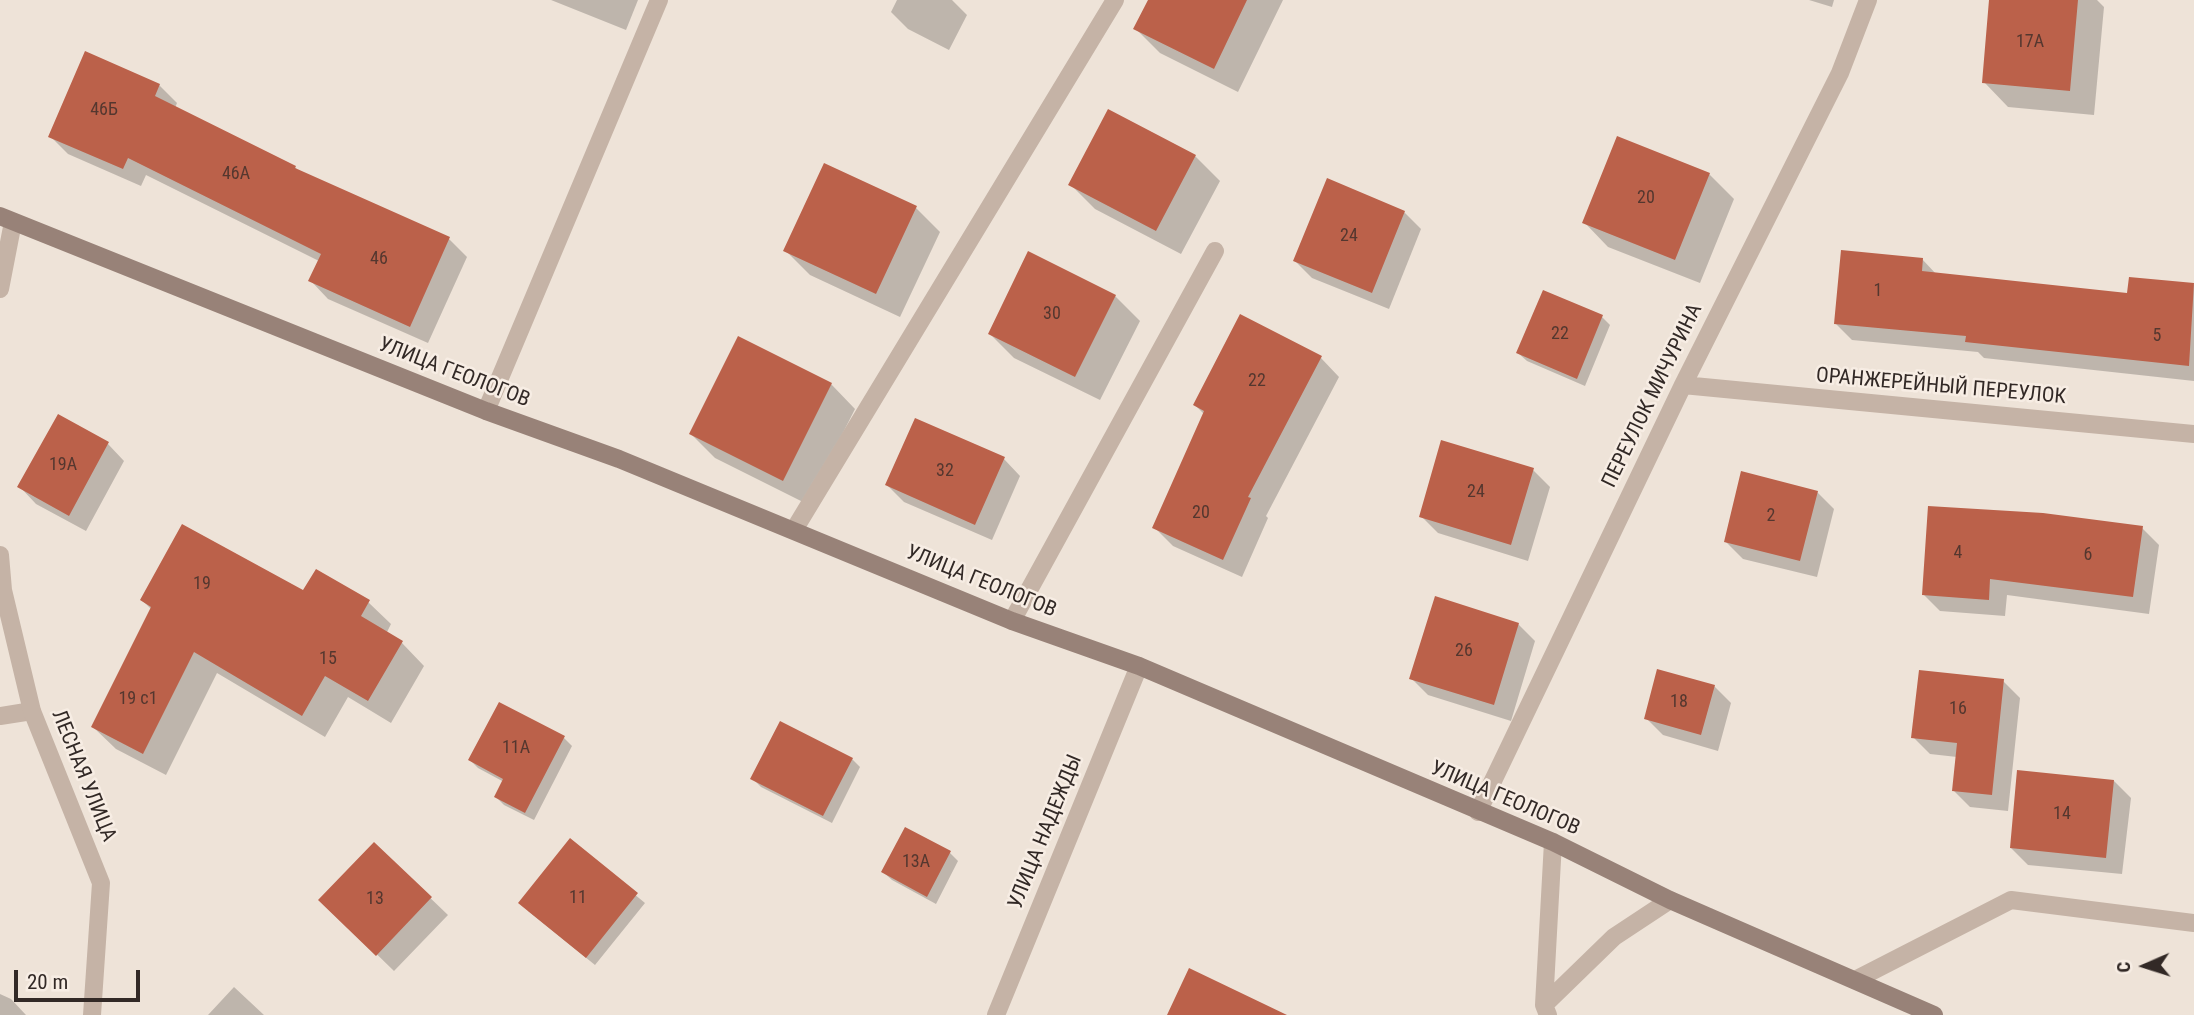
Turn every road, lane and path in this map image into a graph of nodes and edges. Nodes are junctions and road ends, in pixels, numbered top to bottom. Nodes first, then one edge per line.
1 (659, 0) edge
2 (1115, 0) edge
3 (1868, 0) edge
4 (7, 219) edge
5 (1215, 251) dead end
6 (0, 289) edge
7 (1683, 385) junction
8 (486, 411) junction
9 (2194, 434) edge
10 (794, 530) junction
11 (0, 555) edge
12 (1012, 621) junction
13 (1139, 666) junction
14 (32, 711) junction
15 (0, 716) edge
16 (1478, 812) junction
17 (1552, 842) junction
18 (1670, 900) junction
19 (2194, 923) edge
20 (1855, 980) junction
21 (1546, 1010) edge
22 (92, 1015) edge
23 (996, 1015) edge
24 (1934, 1015) edge

1 - 8 street
2 - 10 street
3 - 7 street, ПЕРЕУЛОК МИЧУРИНА
4 - 6 street
4 - 8 street, УЛИЦА ГЕОЛОГОВ
5 - 12 street
7 - 9 street, ОРАНЖЕРЕЙНЫЙ ПЕРЕУЛОК
7 - 16 street, ПЕРЕУЛОК МИЧУРИНА
8 - 10 street, УЛИЦА ГЕОЛОГОВ
10 - 12 street, УЛИЦА ГЕОЛОГОВ
11 - 14 street, ЛЕСНАЯ УЛИЦА
12 - 13 street, УЛИЦА ГЕОЛОГОВ
13 - 16 street, УЛИЦА ГЕОЛОГОВ
13 - 23 street, УЛИЦА НАДЕЖДЫ
14 - 15 street
14 - 22 street, ЛЕСНАЯ УЛИЦА
16 - 17 street, УЛИЦА ГЕОЛОГОВ
17 - 18 street, УЛИЦА ГЕОЛОГОВ
17 - 21 street
18 - 20 street, УЛИЦА ГЕОЛОГОВ
18 - 21 street
19 - 20 street
20 - 24 street, УЛИЦА ГЕОЛОГОВ

